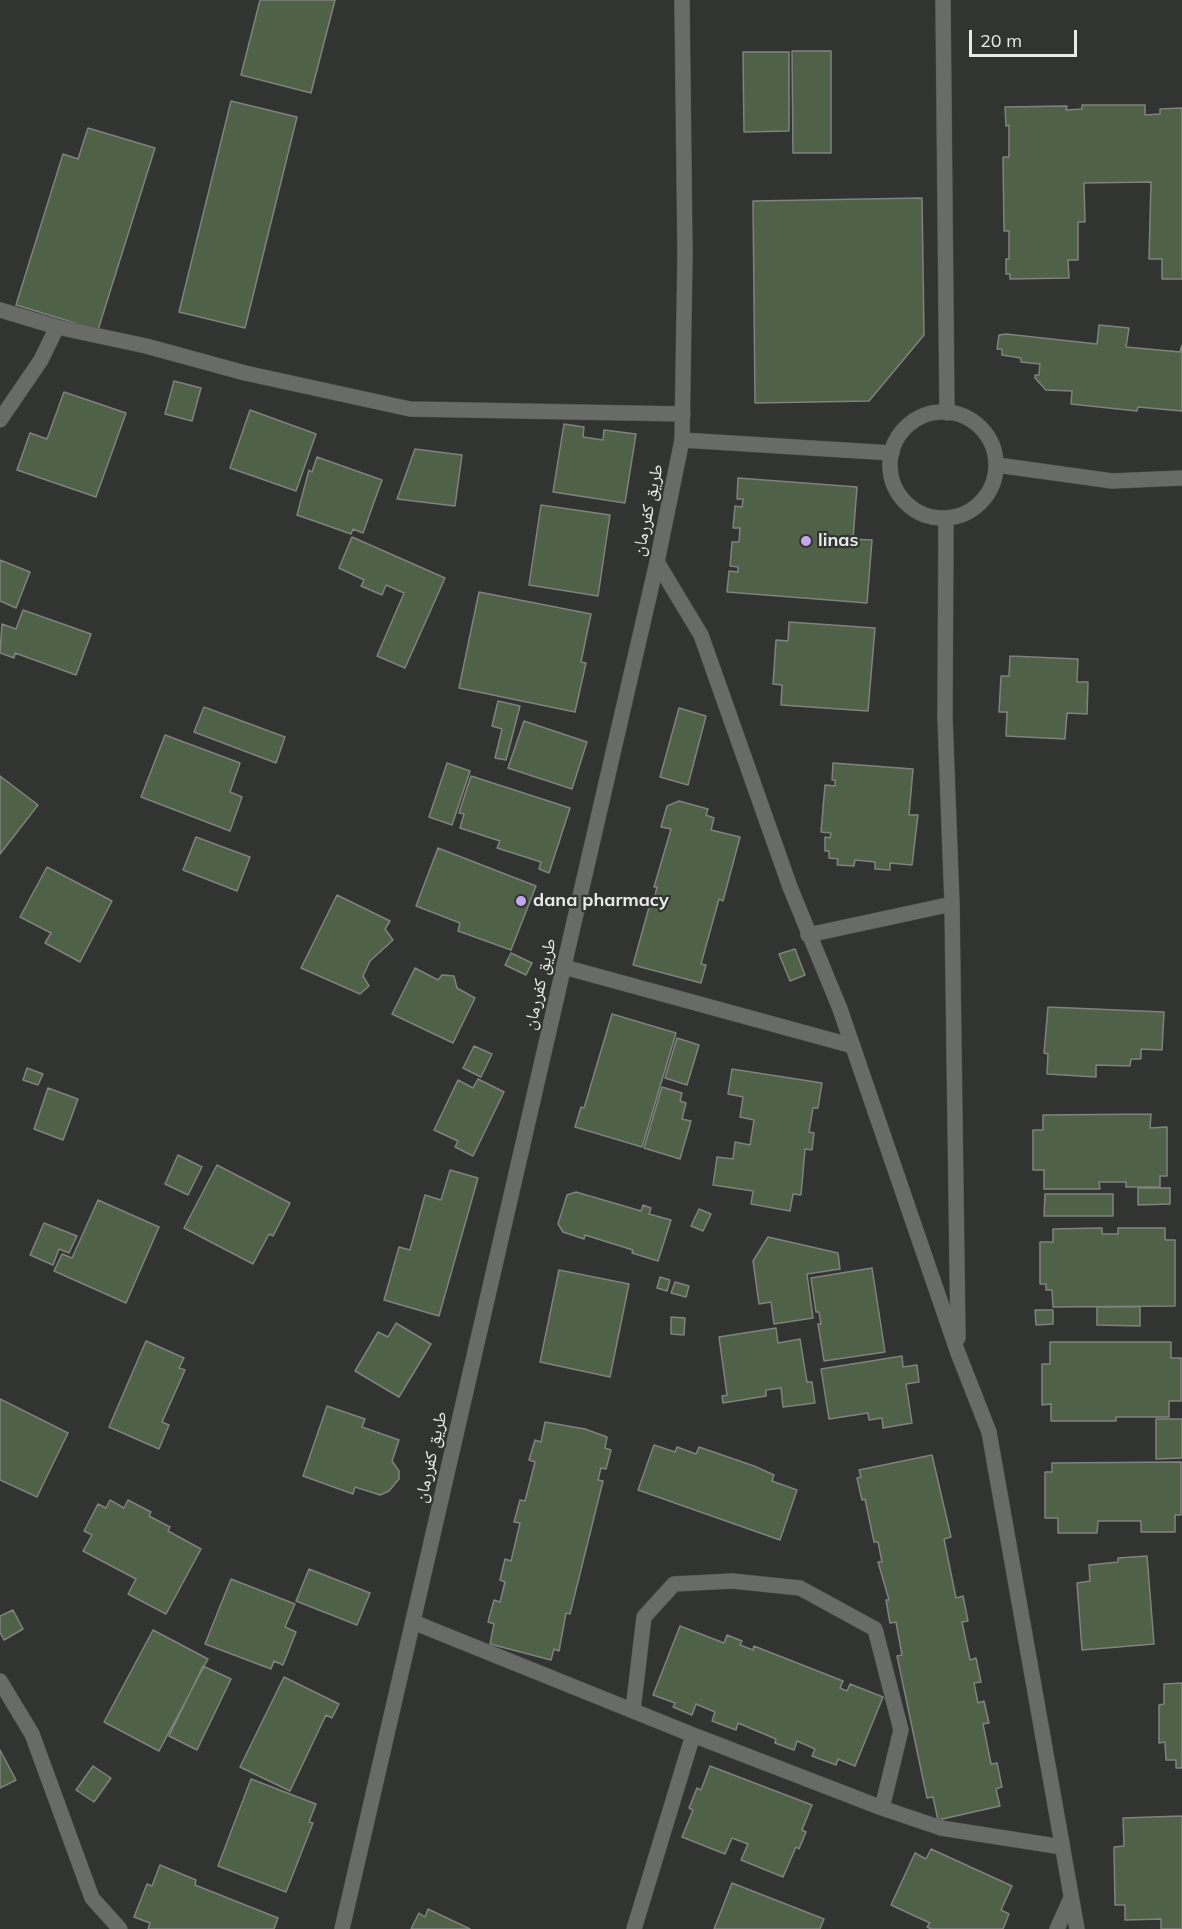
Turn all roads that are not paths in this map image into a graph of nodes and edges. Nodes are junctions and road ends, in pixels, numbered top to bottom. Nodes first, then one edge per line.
1 (682, 0) edge
2 (943, 0) edge
3 (0, 310) edge
4 (57, 327) junction
5 (947, 412) junction
6 (683, 414) junction
7 (0, 420) edge
8 (682, 440) junction
9 (892, 453) junction
10 (997, 465) junction
11 (1182, 478) edge
12 (946, 518) junction
13 (657, 562) junction
14 (952, 904) junction
15 (808, 936) junction
16 (564, 967) junction
17 (853, 1046) junction
18 (958, 1353) junction
19 (413, 1622) junction
20 (0, 1681) edge
21 (633, 1710) junction
22 (693, 1735) junction
23 (882, 1808) junction
24 (1062, 1847) junction
25 (1071, 1898) junction
26 (120, 1929) edge
27 (342, 1929) edge
28 (634, 1929) edge
29 (1057, 1929) edge
30 (1077, 1929) edge

1 - 6 street, طريق كفررمان
2 - 5 street
3 - 4 street
4 - 6 street
4 - 7 street
5 - 9 street
5 - 10 street
6 - 8 street, طريق كفررمان
8 - 9 street
8 - 13 street, طريق كفررمان
9 - 12 street
10 - 11 street
10 - 12 street
12 - 14 street
13 - 15 street
13 - 16 street, طريق كفررمان
14 - 15 street
14 - 18 street
15 - 17 street
16 - 17 street
16 - 19 street, طريق كفررمان
17 - 18 street
18 - 24 street
19 - 21 street
19 - 27 street, طريق كفررمان
20 - 26 street
21 - 22 street
21 - 23 street
22 - 23 street
22 - 28 street
23 - 24 street
24 - 25 street
25 - 29 street
25 - 30 street

